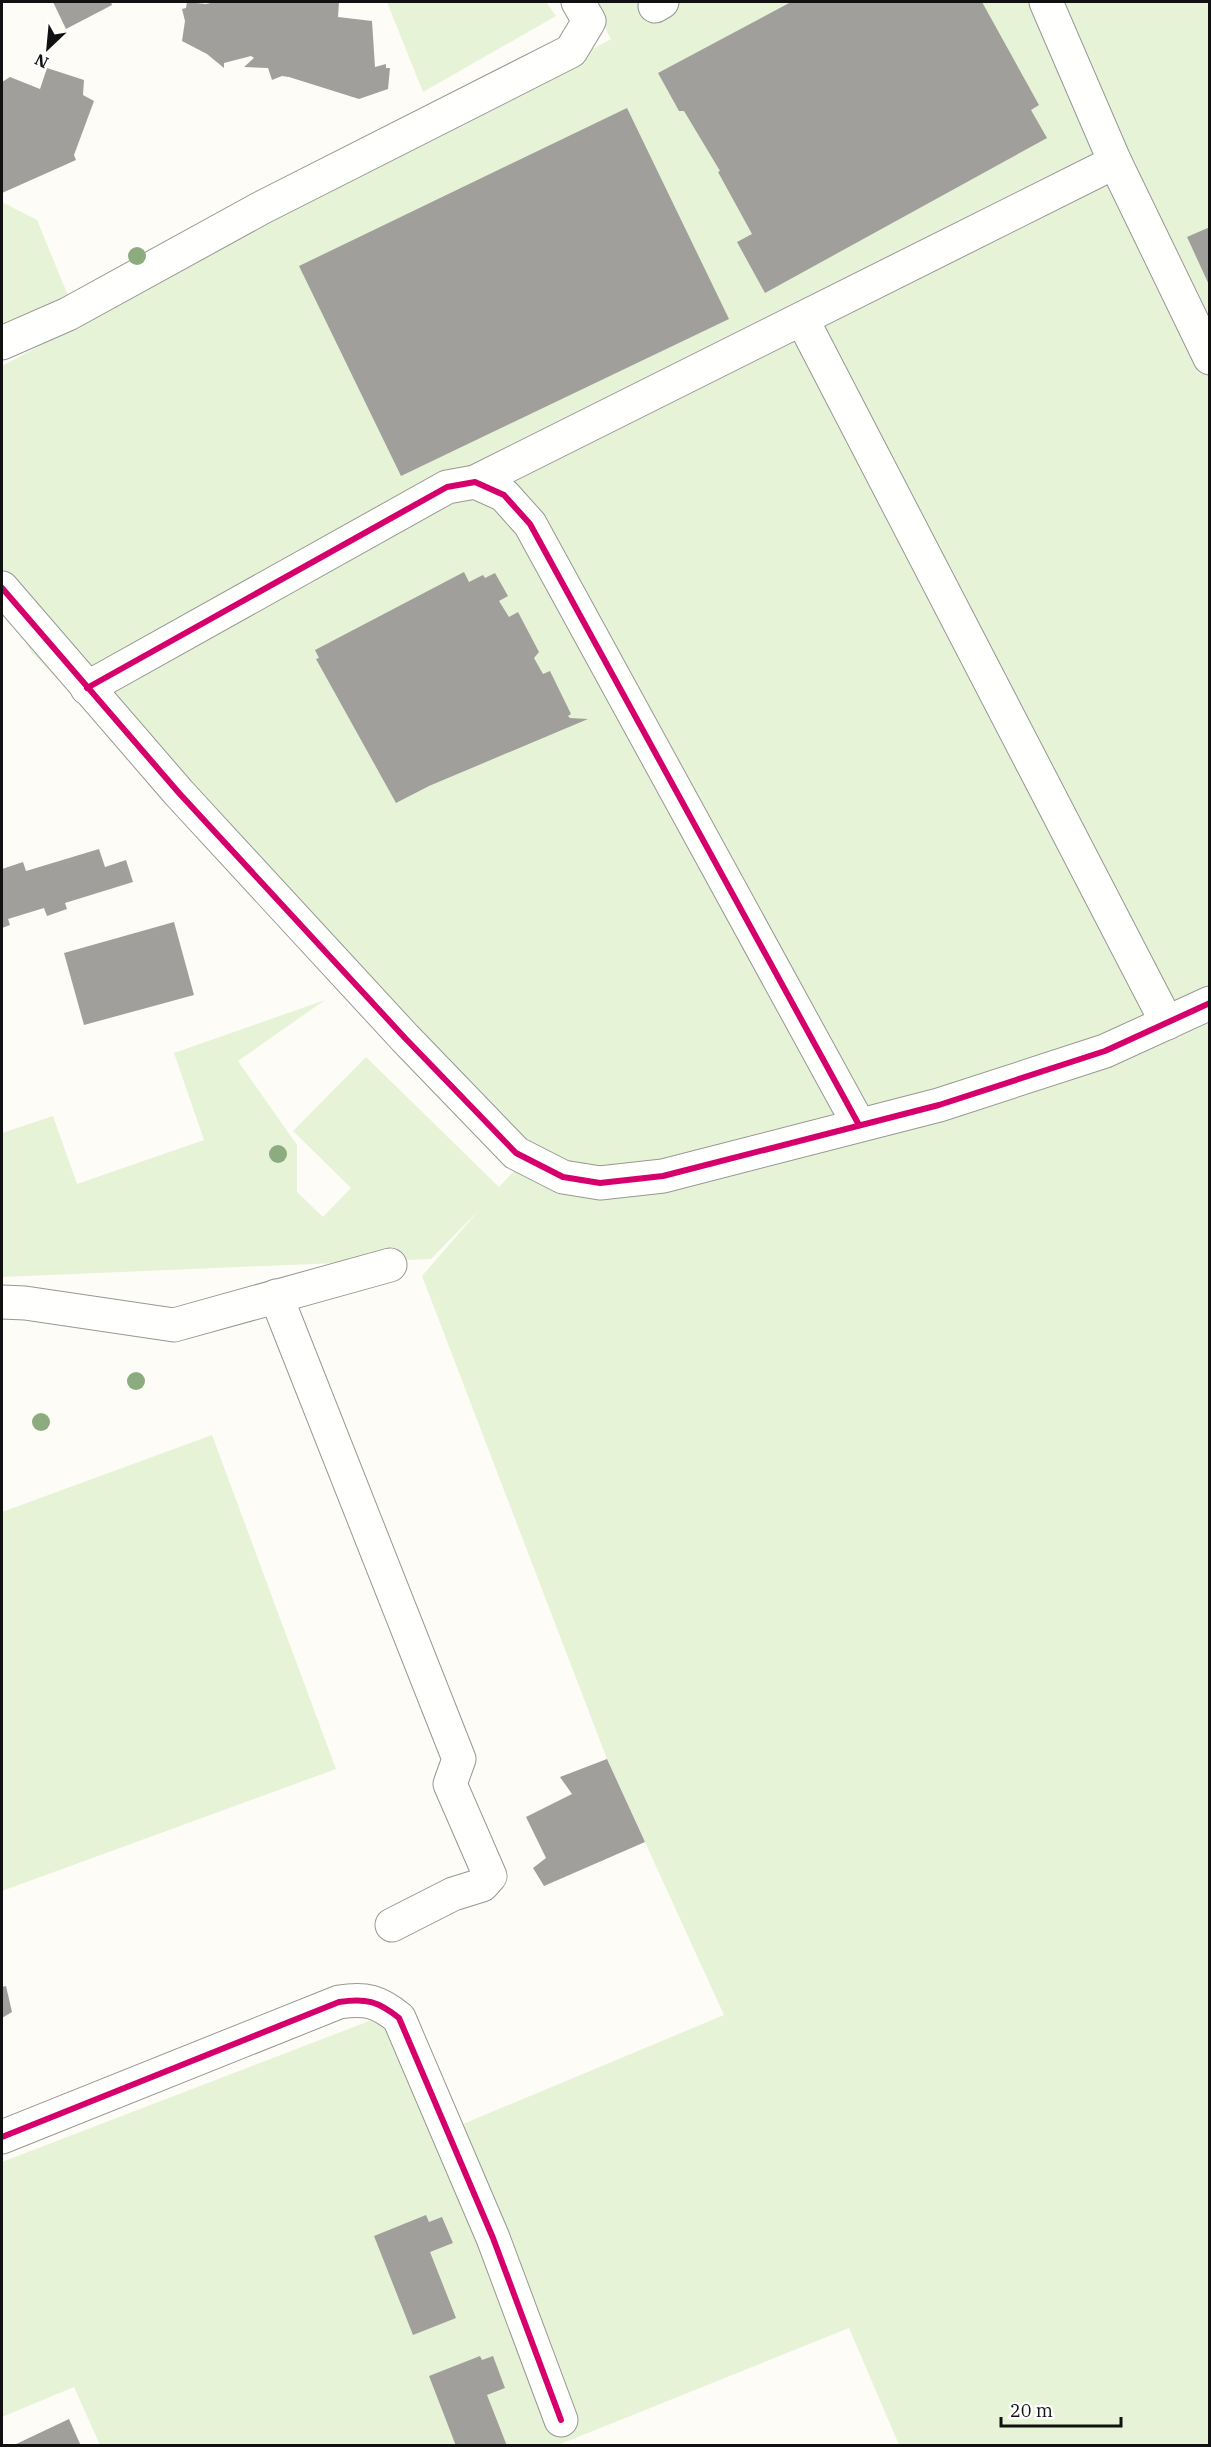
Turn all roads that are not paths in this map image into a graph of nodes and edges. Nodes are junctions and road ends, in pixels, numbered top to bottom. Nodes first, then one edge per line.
1 (578, 2) edge
2 (1046, 2) edge
3 (1115, 162) junction
4 (802, 319) junction
5 (2, 344) edge
6 (1209, 358) edge
7 (475, 482) junction
8 (2, 588) edge
9 (87, 687) junction
10 (1209, 1003) edge
11 (1167, 1023) junction
12 (859, 1125) junction
13 (390, 1265) dead end
14 (276, 1296) junction
15 (2, 1302) edge
16 (392, 1925) dead end
17 (2, 2136) edge
18 (561, 2420) dead end

1 - 5 street
2 - 3 street
3 - 4 street
3 - 6 street
4 - 7 street
4 - 11 street
7 - 9 street
7 - 12 street
8 - 9 street
9 - 12 street
10 - 11 street
11 - 12 street
13 - 14 street
14 - 15 street
14 - 16 street
17 - 18 street

